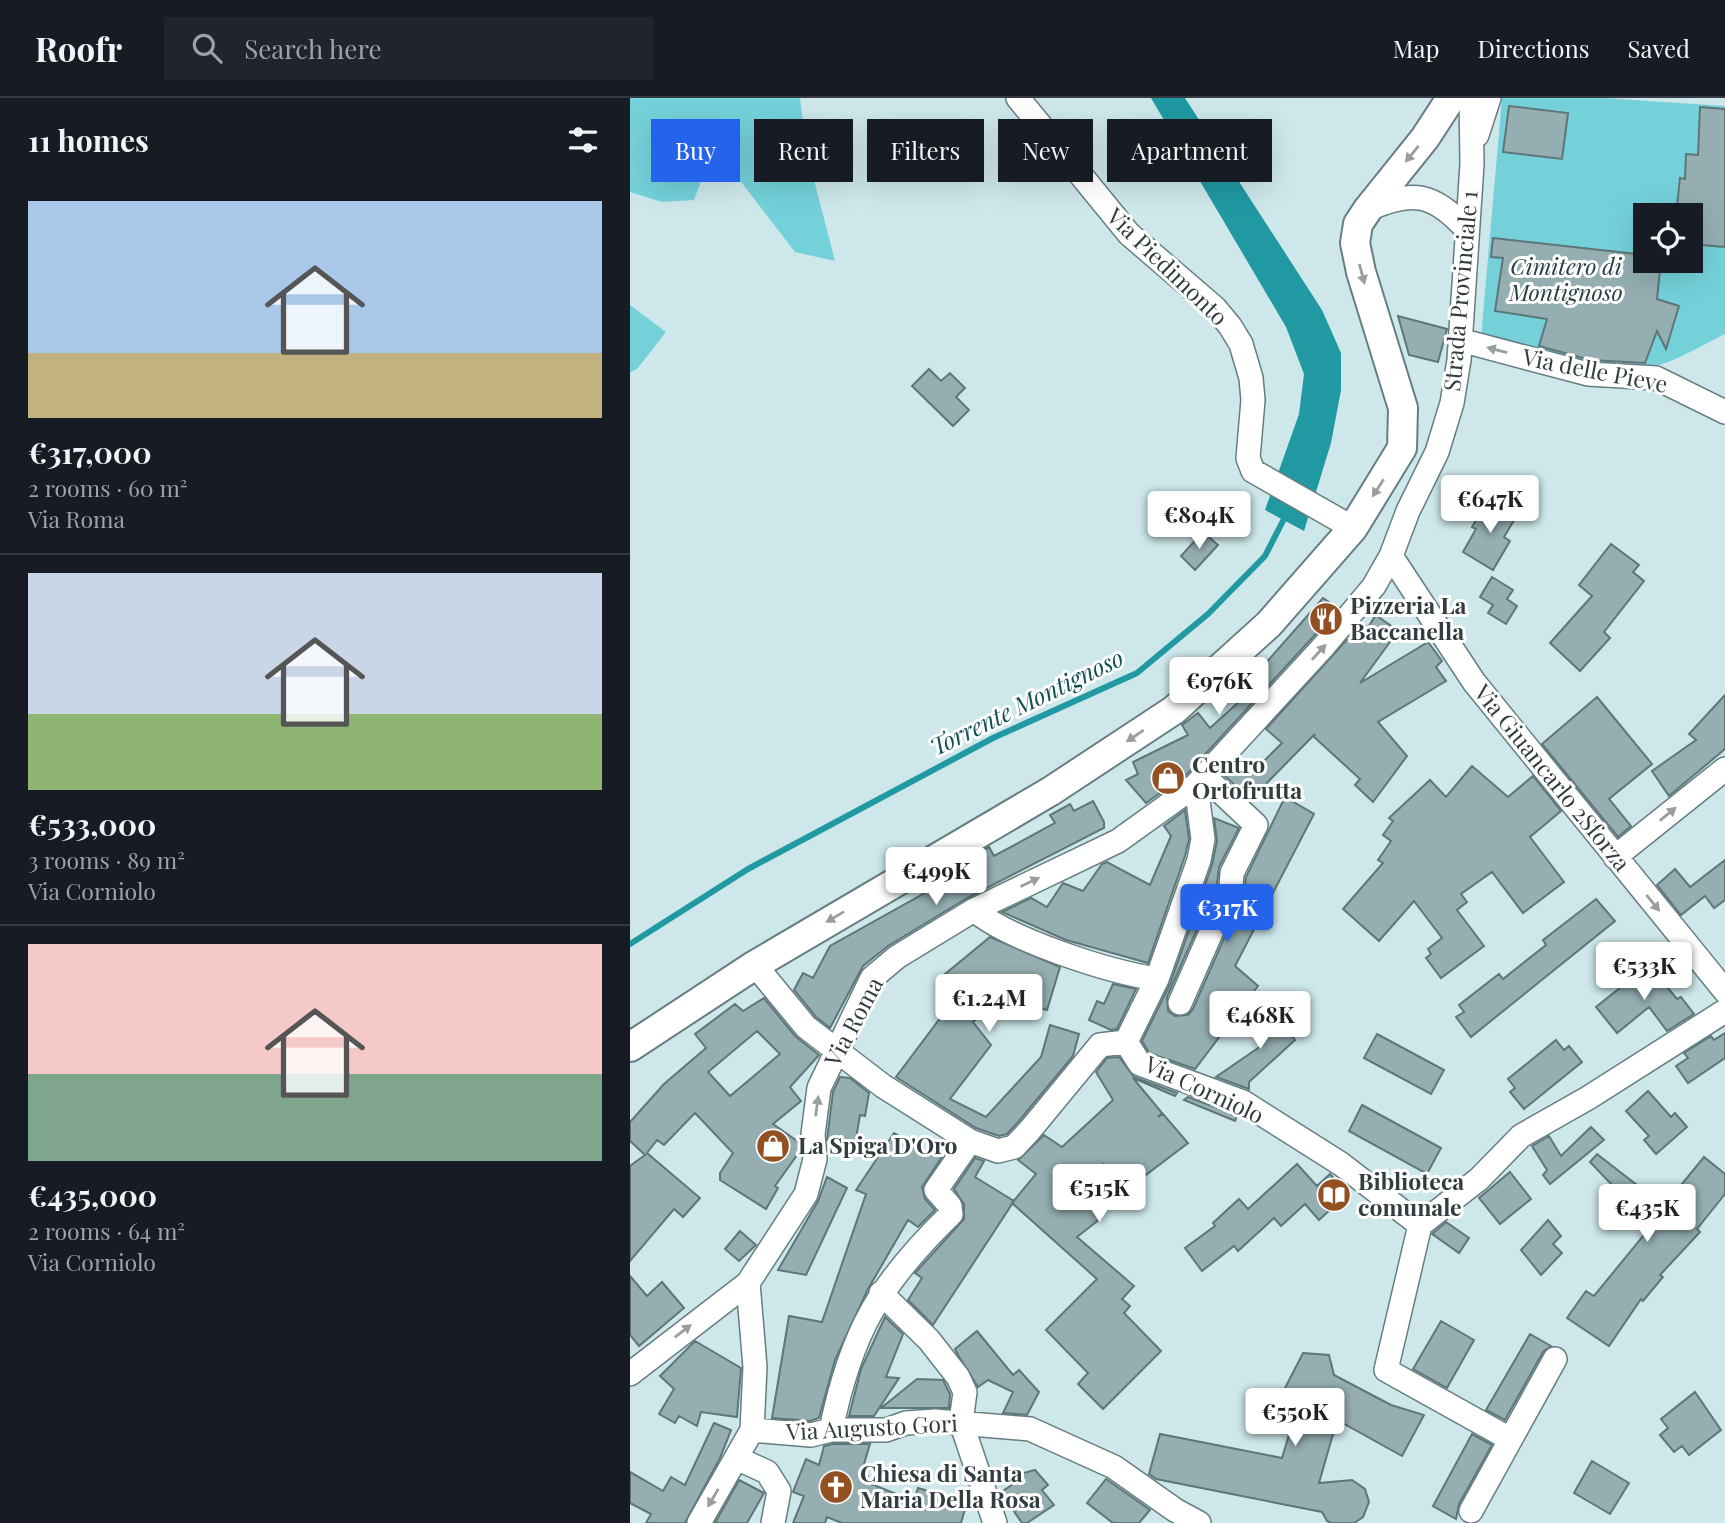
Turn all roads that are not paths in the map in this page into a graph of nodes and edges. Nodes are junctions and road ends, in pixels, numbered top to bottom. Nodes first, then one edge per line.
1 (1018, 98) edge
2 (1451, 98) edge
3 (1471, 98) edge
4 (1489, 98) edge
5 (1472, 150) junction
6 (1368, 209) junction
7 (1467, 230) junction
8 (1460, 340) junction
9 (1725, 412) edge
10 (1344, 522) junction
11 (1391, 556) junction
12 (1725, 769) edge
13 (1201, 781) junction
14 (1615, 857) junction
15 (1195, 873) junction
16 (1231, 887) junction
17 (974, 910) junction
18 (755, 965) junction
19 (1157, 979) junction
20 (1725, 991) edge
21 (1180, 1003) dead end
22 (1725, 1011) edge
23 (1126, 1042) junction
24 (630, 1047) edge
25 (837, 1050) junction
26 (970, 1141) junction
27 (1420, 1225) junction
28 (748, 1283) junction
29 (881, 1293) junction
30 (1555, 1359) dead end
31 (630, 1374) edge
32 (961, 1422) junction
33 (752, 1430) junction
34 (831, 1430) junction
35 (1510, 1439) junction
36 (736, 1458) junction
37 (1471, 1511) dead end
38 (699, 1523) edge
39 (773, 1523) edge
40 (995, 1523) edge
41 (1199, 1523) edge

1 - 10 street, Via Piedimonto
2 -> 6 street
3 - 5 street, Strada Provinciale 1
4 - 5 street
5 - 7 street, Strada Provinciale 1
6 - 7 street
6 -> 10 street
7 - 8 street, Strada Provinciale 1
9 -> 8 street, Via delle Pieve
8 - 11 street, Strada Provinciale 1
10 -> 18 street
13 -> 11 street, Via Roma
11 - 14 street, Via Giuancarlo 2Sforza
14 -> 12 street
13 - 15 street
13 - 16 street
17 -> 13 street, Via Roma
14 -> 20 street, Via Giuancarlo 2Sforza
15 - 16 street
15 - 19 street
16 - 21 street
17 - 19 street
17 - 25 street, Via Roma
18 - 24 street
18 - 25 street, Via Corniolo
19 - 23 street
22 - 27 street
23 - 26 street, Via Corniolo
23 - 27 street, Via Corniolo
25 - 26 street, Via Corniolo
28 -> 25 street, Via Roma
26 - 29 street
27 - 35 street
31 -> 28 street, Via Roma
28 - 33 street, Via Augusto Gori
29 - 32 street
29 - 34 street
30 - 35 street
32 - 34 street, Via Augusto Gori
32 - 40 street
32 - 41 street, Via Augusto Gori
33 - 34 street, Via Augusto Gori
33 - 36 street
35 - 37 street
36 -> 38 street
36 - 39 street

